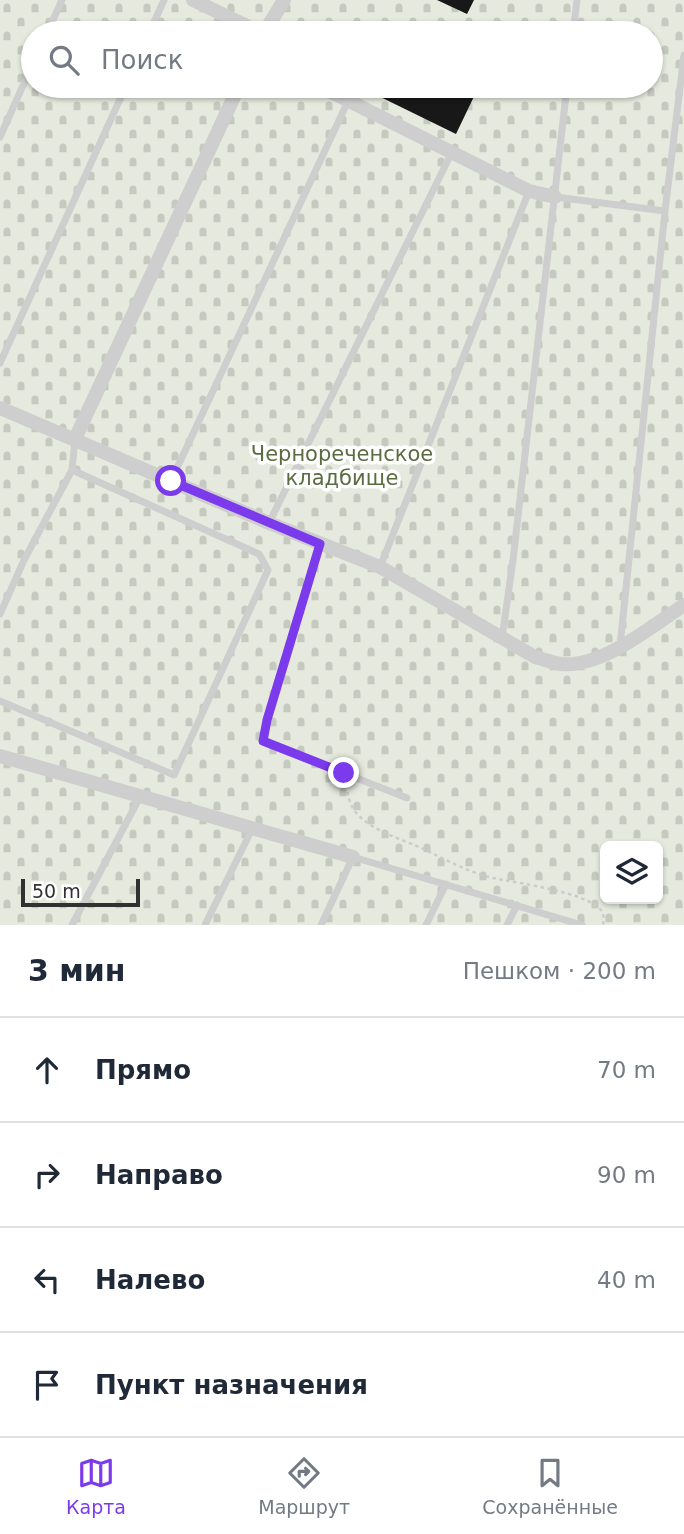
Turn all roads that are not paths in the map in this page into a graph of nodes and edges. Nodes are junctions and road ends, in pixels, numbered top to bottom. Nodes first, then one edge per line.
1 (62, 0) edge
2 (164, 0) edge
3 (193, 0) edge
4 (284, 0) edge
5 (577, 0) edge
6 (52, 21) edge
7 (154, 21) edge
8 (237, 21) edge
9 (270, 21) edge
10 (574, 21) edge
11 (684, 55) edge
12 (21, 90) edge
13 (121, 98) edge
14 (233, 98) edge
15 (342, 98) edge
16 (566, 98) edge
17 (348, 101) junction
18 (0, 137) edge
19 (451, 153) junction
20 (529, 191) junction
21 (555, 197) junction
22 (665, 211) junction
23 (0, 363) edge
24 (0, 408) edge
25 (75, 439) junction
26 (72, 470) junction
27 (171, 481) junction
28 (269, 523) junction
29 (320, 544) junction
30 (380, 568) junction
31 (684, 605) edge
32 (0, 614) edge
33 (502, 639) junction
34 (620, 647) junction
35 (0, 701) edge
36 (0, 756) edge
37 (140, 797) junction
38 (407, 798) dead end
39 (252, 829) junction
40 (353, 857) junction
41 (446, 884) junction
42 (517, 905) junction
43 (72, 925) edge
44 (205, 925) edge
45 (321, 925) edge
46 (426, 925) edge
47 (507, 925) edge
48 (582, 925) edge

1 - 6 lane
2 - 7 lane
3 - 8 street
4 - 9 street
5 - 10 lane
11 - 22 lane
12 - 18 lane
13 - 23 lane
14 - 25 street
15 - 17 street
16 - 21 lane
17 - 19 street
17 - 27 lane
19 - 20 street
19 - 28 lane
20 - 21 street
20 - 30 lane
21 - 22 lane
21 - 33 lane
22 - 34 lane
24 - 25 street
25 - 26 lane
25 - 27 street
26 - 32 lane
26 - 35 lane
27 - 28 street
28 - 29 street
29 - 30 street
29 - 38 lane
30 - 33 street
31 - 34 street
33 - 34 street
36 - 37 street
37 - 39 street
37 - 43 lane
39 - 40 street
39 - 44 lane
40 - 41 lane
40 - 45 lane
41 - 42 lane
41 - 46 lane
42 - 47 lane
42 - 48 lane

